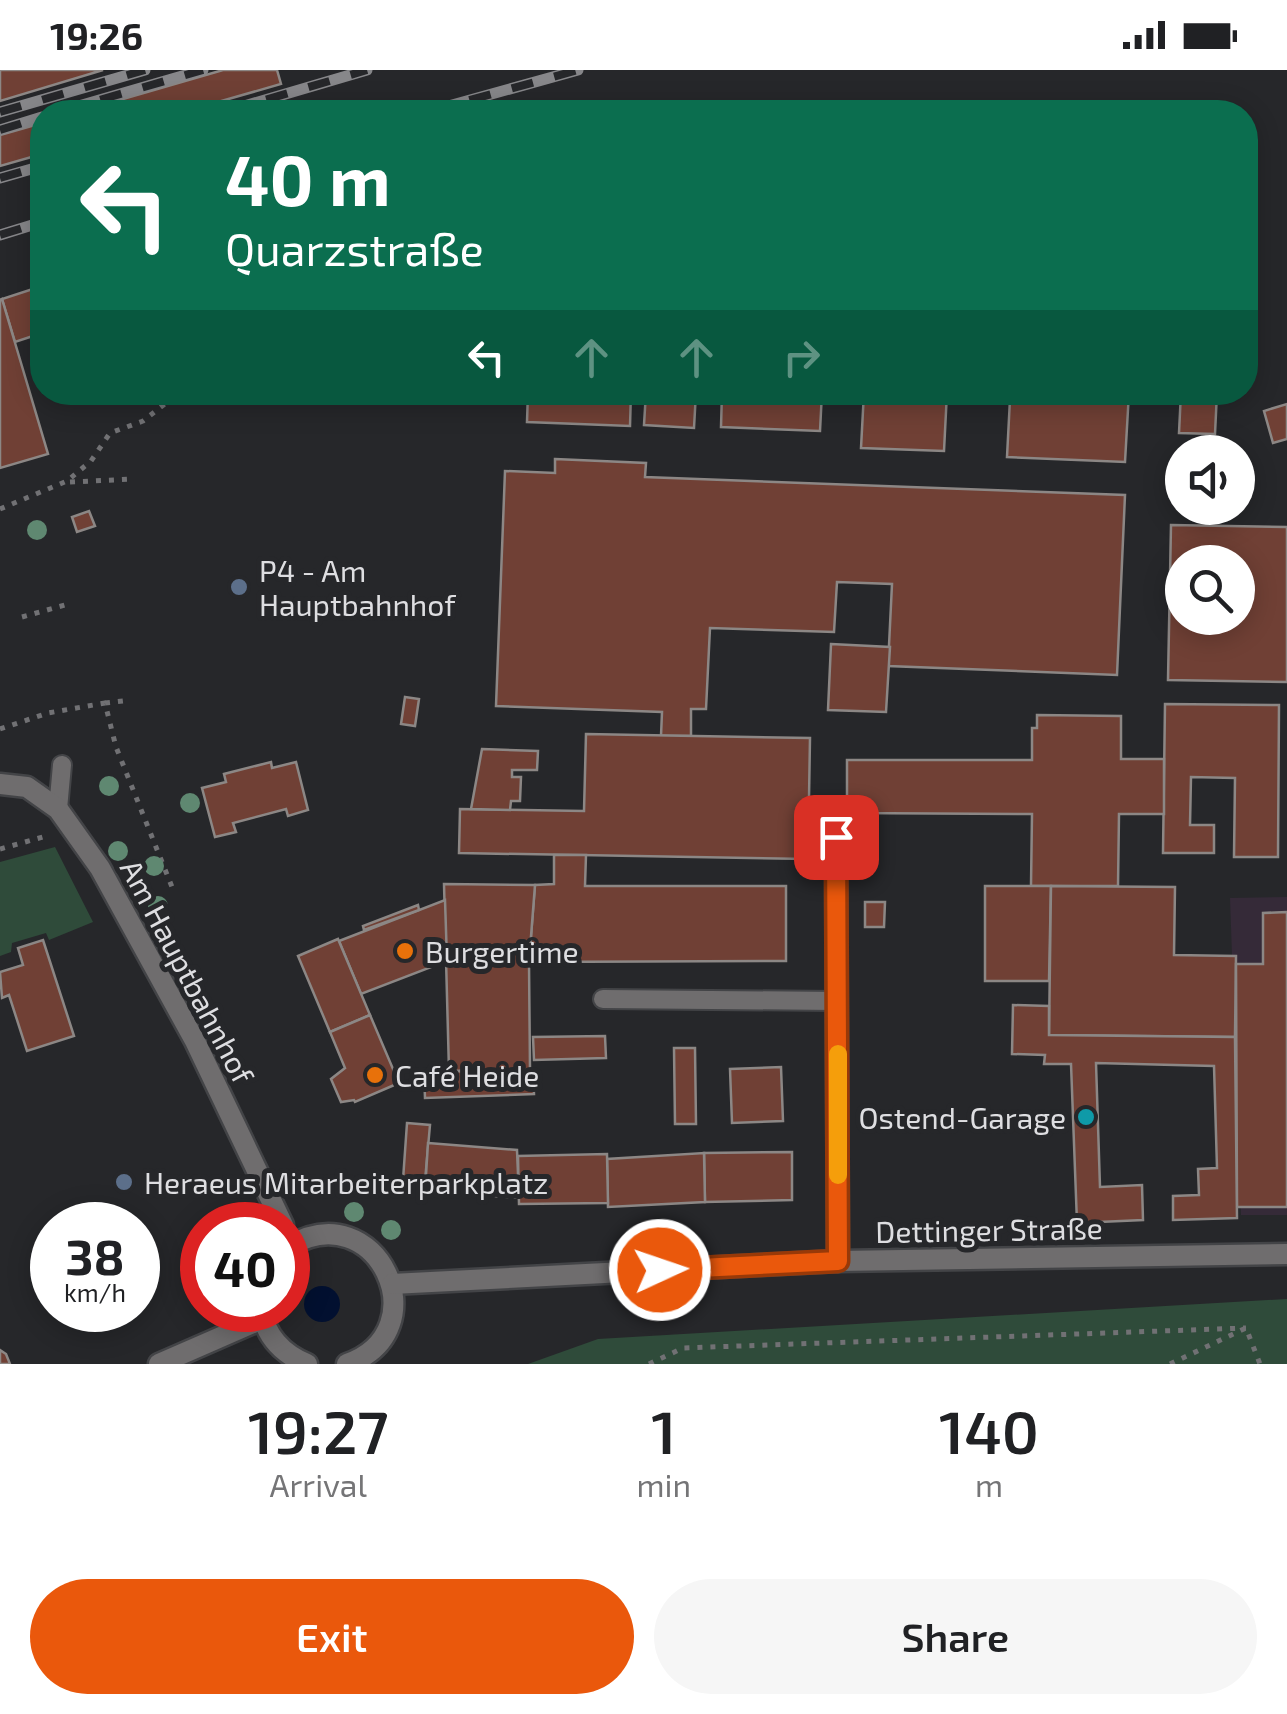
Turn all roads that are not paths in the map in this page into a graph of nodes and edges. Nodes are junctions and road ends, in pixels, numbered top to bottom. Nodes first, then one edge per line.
1 (62, 764) dead end
2 (0, 784) edge
3 (58, 809) junction
4 (836, 837) dead end
5 (603, 998) dead end
6 (838, 1001) junction
7 (270, 1202) edge
8 (310, 1236) edge
9 (1287, 1254) edge
10 (838, 1261) junction
11 (392, 1284) junction
12 (225, 1332) edge
13 (270, 1332) edge
14 (159, 1364) edge
15 (307, 1364) edge
16 (347, 1364) edge

1 - 3 lane
2 - 3 street, Am Hauptbahnhof
3 - 7 street, Am Hauptbahnhof
4 - 6 street
5 - 6 lane
6 - 10 street
8 - 11 street
9 - 10 street, Dettinger Straße
10 - 11 street, Dettinger Straße
11 - 16 street
12 - 14 street
13 - 15 street

